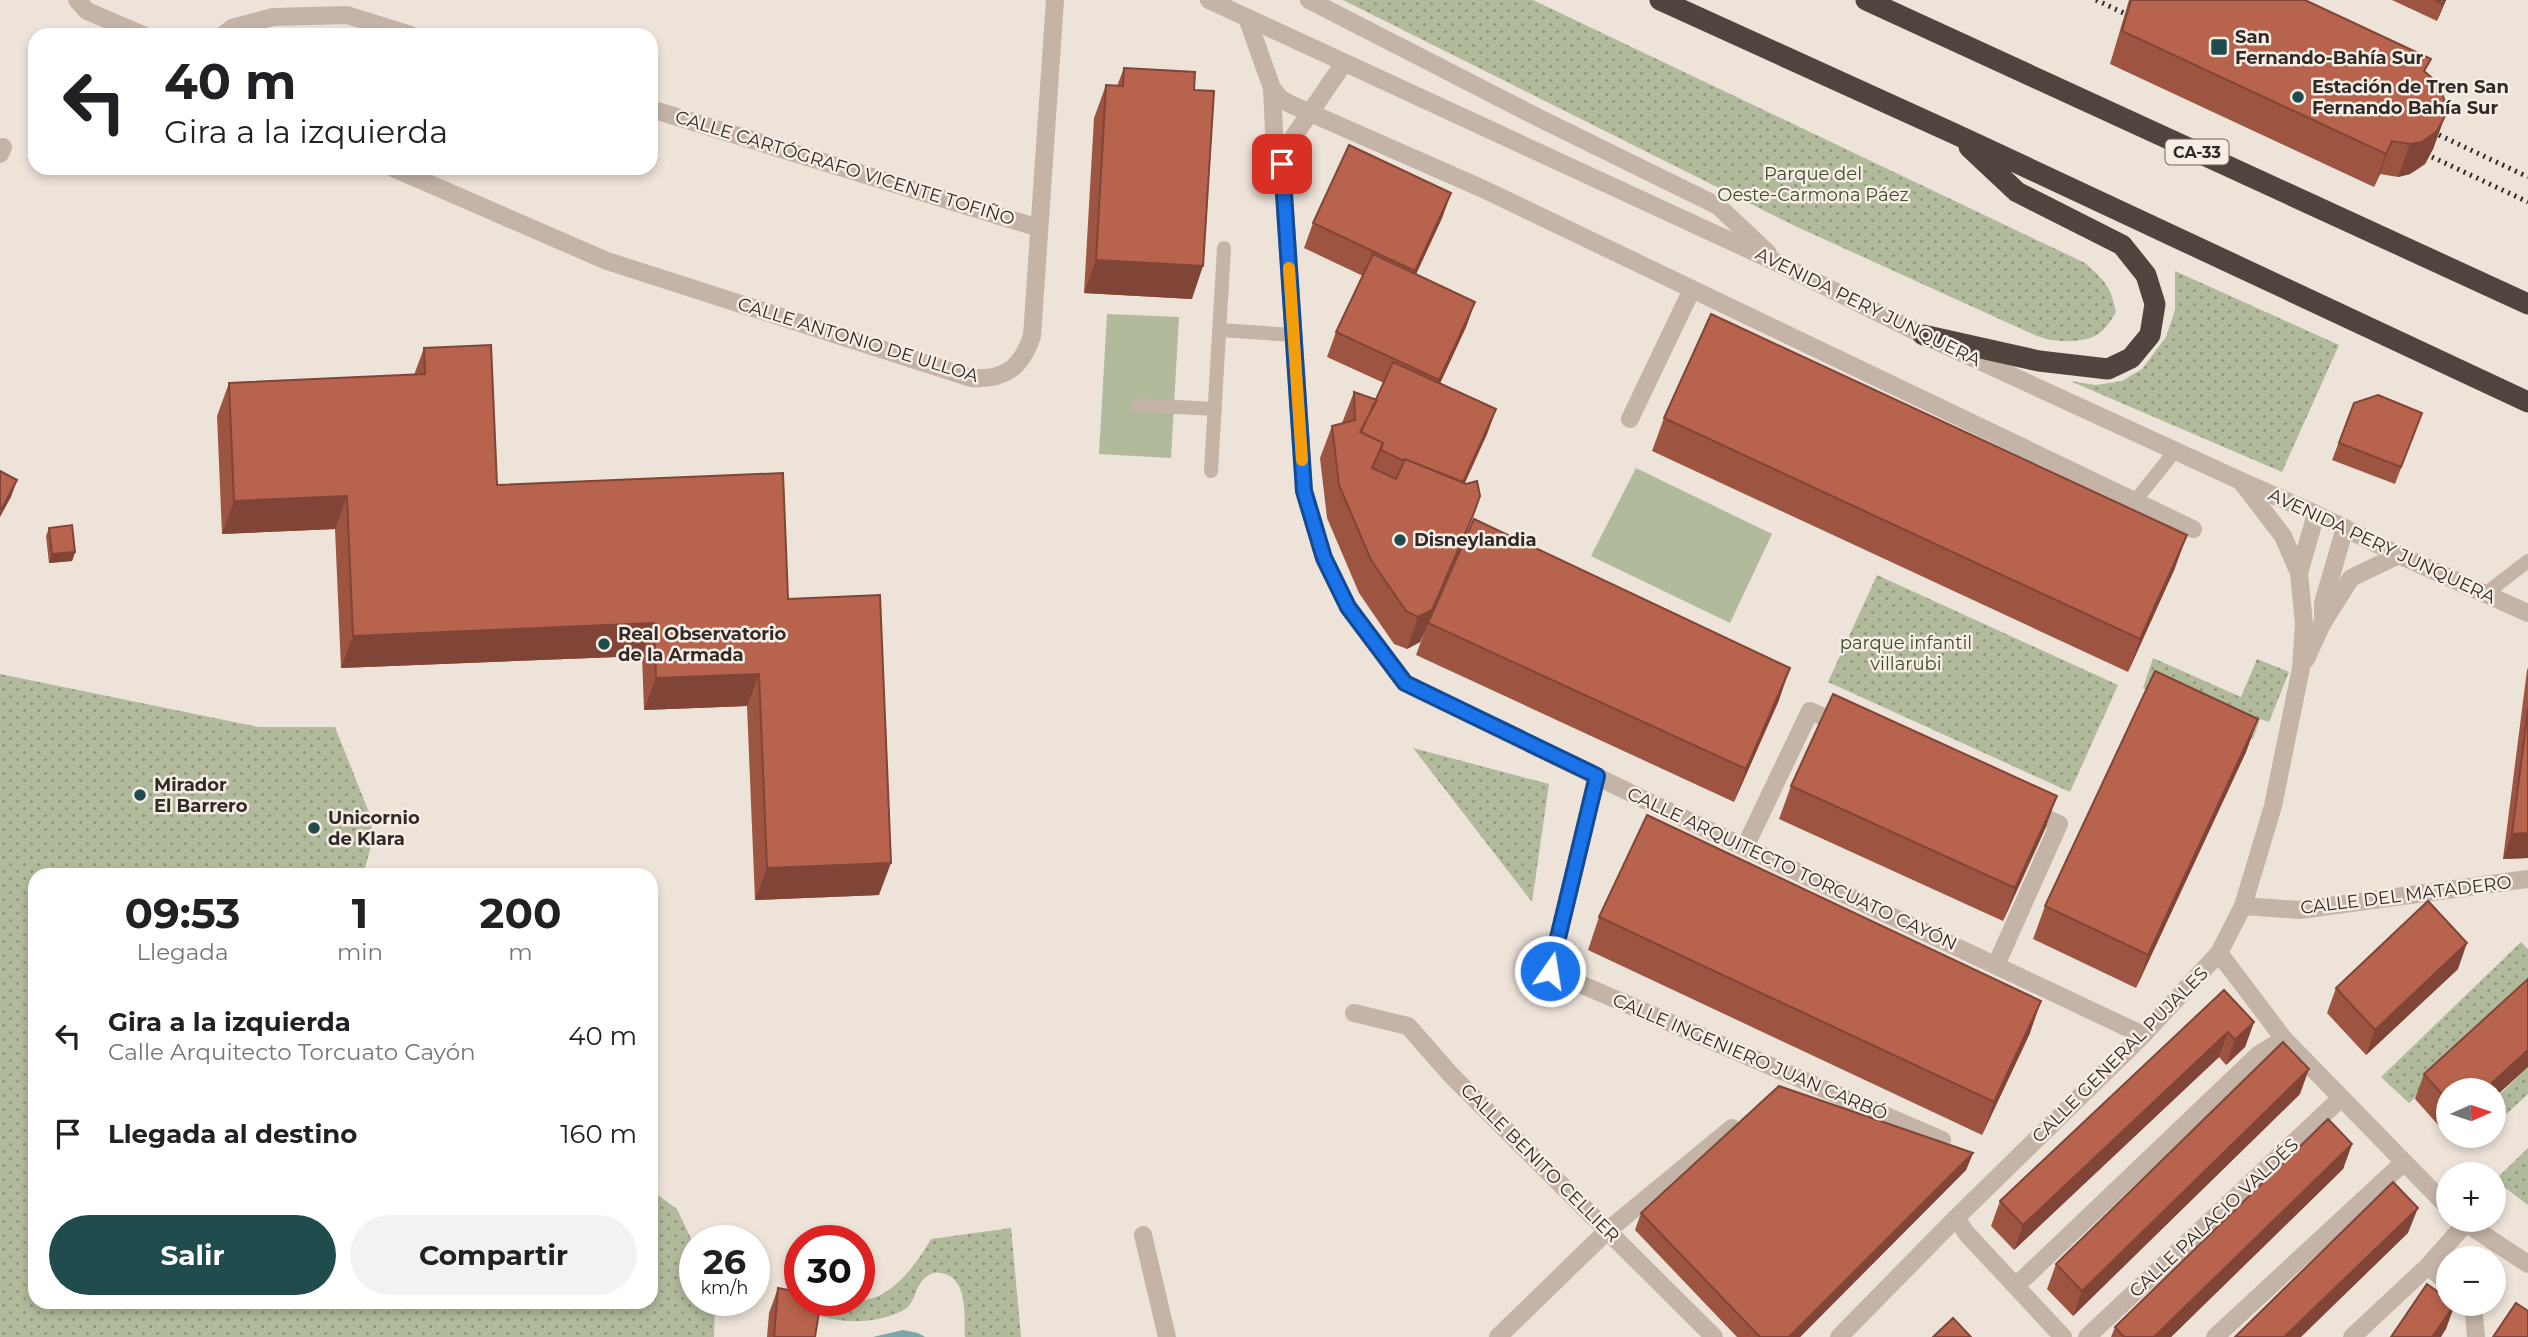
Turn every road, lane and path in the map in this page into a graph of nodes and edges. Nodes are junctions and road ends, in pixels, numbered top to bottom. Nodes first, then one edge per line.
1 (77, 0) edge
2 (1055, 0) edge
3 (1209, 0) edge
4 (1309, 0) edge
5 (1660, 0) edge
6 (1866, 0) edge
7 (1247, 18) junction
8 (127, 28) edge
9 (232, 28) edge
10 (389, 28) edge
11 (1343, 62) junction
12 (1272, 88) junction
13 (658, 111) edge
14 (1311, 112) junction
15 (1955, 134) junction
16 (1282, 164) junction
17 (409, 175) edge
18 (1039, 228) junction
19 (1224, 248) dead end
20 (1778, 263) junction
21 (1692, 289) junction
22 (2528, 304) edge
23 (1220, 330) junction
24 (1293, 335) junction
25 (1923, 335) junction
26 (2528, 402) edge
27 (1138, 405) dead end
28 (1215, 409) junction
29 (1630, 419) dead end
30 (2175, 451) junction
31 (1211, 471) dead end
32 (2241, 481) junction
33 (2135, 501) junction
34 (2316, 514) junction
35 (2345, 528) junction
36 (2193, 529) dead end
37 (2399, 555) junction
38 (2528, 561) edge
39 (2299, 573) junction
40 (2485, 594) junction
41 (2528, 613) edge
42 (2322, 624) junction
43 (2301, 668) junction
44 (1860, 733) edge
45 (1597, 776) junction
46 (2010, 802) edge
47 (1745, 847) junction
48 (2528, 879) edge
49 (2243, 906) junction
50 (2219, 953) junction
51 (1996, 965) junction
52 (1354, 1013) dead end
53 (2143, 1035) junction
54 (2284, 1039) junction
55 (2340, 1099) junction
56 (1732, 1128) edge
57 (1942, 1140) edge
58 (2403, 1163) junction
59 (2436, 1195) edge
60 (1955, 1218) junction
61 (1607, 1231) junction
62 (2455, 1232) edge
63 (2478, 1232) edge
64 (1143, 1235) dead end
65 (2528, 1264) edge
66 (2428, 1266) junction
67 (2436, 1273) edge
68 (2017, 1285) junction
69 (2474, 1316) edge
70 (1167, 1337) edge
71 (1497, 1337) edge
72 (1714, 1337) edge
73 (1839, 1337) edge
74 (2063, 1337) edge
75 (2087, 1337) edge
76 (2215, 1337) edge
77 (2351, 1337) edge
78 (2476, 1337) edge

1 - 8 street
2 - 18 street, CALLE ANTONIO DE ULLOA
3 - 7 street, AVENIDA PERY JUNQUERA
4 - 20 street
5 - 15 highway
6 - 22 highway, CA-33
7 - 11 street, AVENIDA PERY JUNQUERA
7 - 12 street, CALLE ARQUITECTO TORCUATO CAYÓN
9 - 10 street
11 - 14 street
11 - 20 street, AVENIDA PERY JUNQUERA
12 - 14 street
12 - 16 street, CALLE ARQUITECTO TORCUATO CAYÓN
13 - 18 street, CALLE CARTÓGRAFO VICENTE TOFIÑO
14 - 16 street
14 - 21 street
15 - 25 highway
15 - 26 highway
16 - 24 street, CALLE ARQUITECTO TORCUATO CAYÓN
17 - 18 street, CALLE ANTONIO DE ULLOA
19 - 23 lane
20 - 25 street, AVENIDA PERY JUNQUERA
21 - 29 street
21 - 33 street
23 - 24 lane
23 - 28 lane
24 - 45 street, CALLE ARQUITECTO TORCUATO CAYÓN
25 - 30 street, AVENIDA PERY JUNQUERA
27 - 28 lane
28 - 31 lane
30 - 32 street, AVENIDA PERY JUNQUERA
30 - 33 lane
32 - 34 street, AVENIDA PERY JUNQUERA
32 - 39 street
33 - 36 street
34 - 35 street, AVENIDA PERY JUNQUERA
34 - 39 street
35 - 37 street, AVENIDA PERY JUNQUERA
35 - 42 street
37 - 40 street, AVENIDA PERY JUNQUERA
37 - 42 street
38 - 40 lane
39 - 43 street
40 - 41 street, AVENIDA PERY JUNQUERA
42 - 43 street
43 - 49 street, CALLE GENERAL PUJALES
44 - 47 street
45 - 47 street, CALLE ARQUITECTO TORCUATO CAYÓN
45 - 57 street, CALLE INGENIERO JUAN CARBÓ
46 - 51 street
47 - 51 street, CALLE ARQUITECTO TORCUATO CAYÓN
48 - 49 street, CALLE DEL MATADERO
49 - 50 street, CALLE GENERAL PUJALES
50 - 53 street, CALLE GENERAL PUJALES
50 - 54 street
51 - 53 street, CALLE ARQUITECTO TORCUATO CAYÓN
52 - 61 street, CALLE BENITO CELLIER
53 - 60 street, CALLE GENERAL PUJALES
54 - 55 street
54 - 68 street
55 - 58 street
55 - 75 street, CALLE PALACIO VALDÉS
56 - 61 street
58 - 59 street
58 - 76 street
60 - 68 street
60 - 73 street, CALLE GENERAL PUJALES
61 - 71 street
61 - 72 street, CALLE BENITO CELLIER
62 - 66 street
63 - 65 street
64 - 70 street
66 - 67 street
66 - 77 street
68 - 74 street
69 - 78 street

